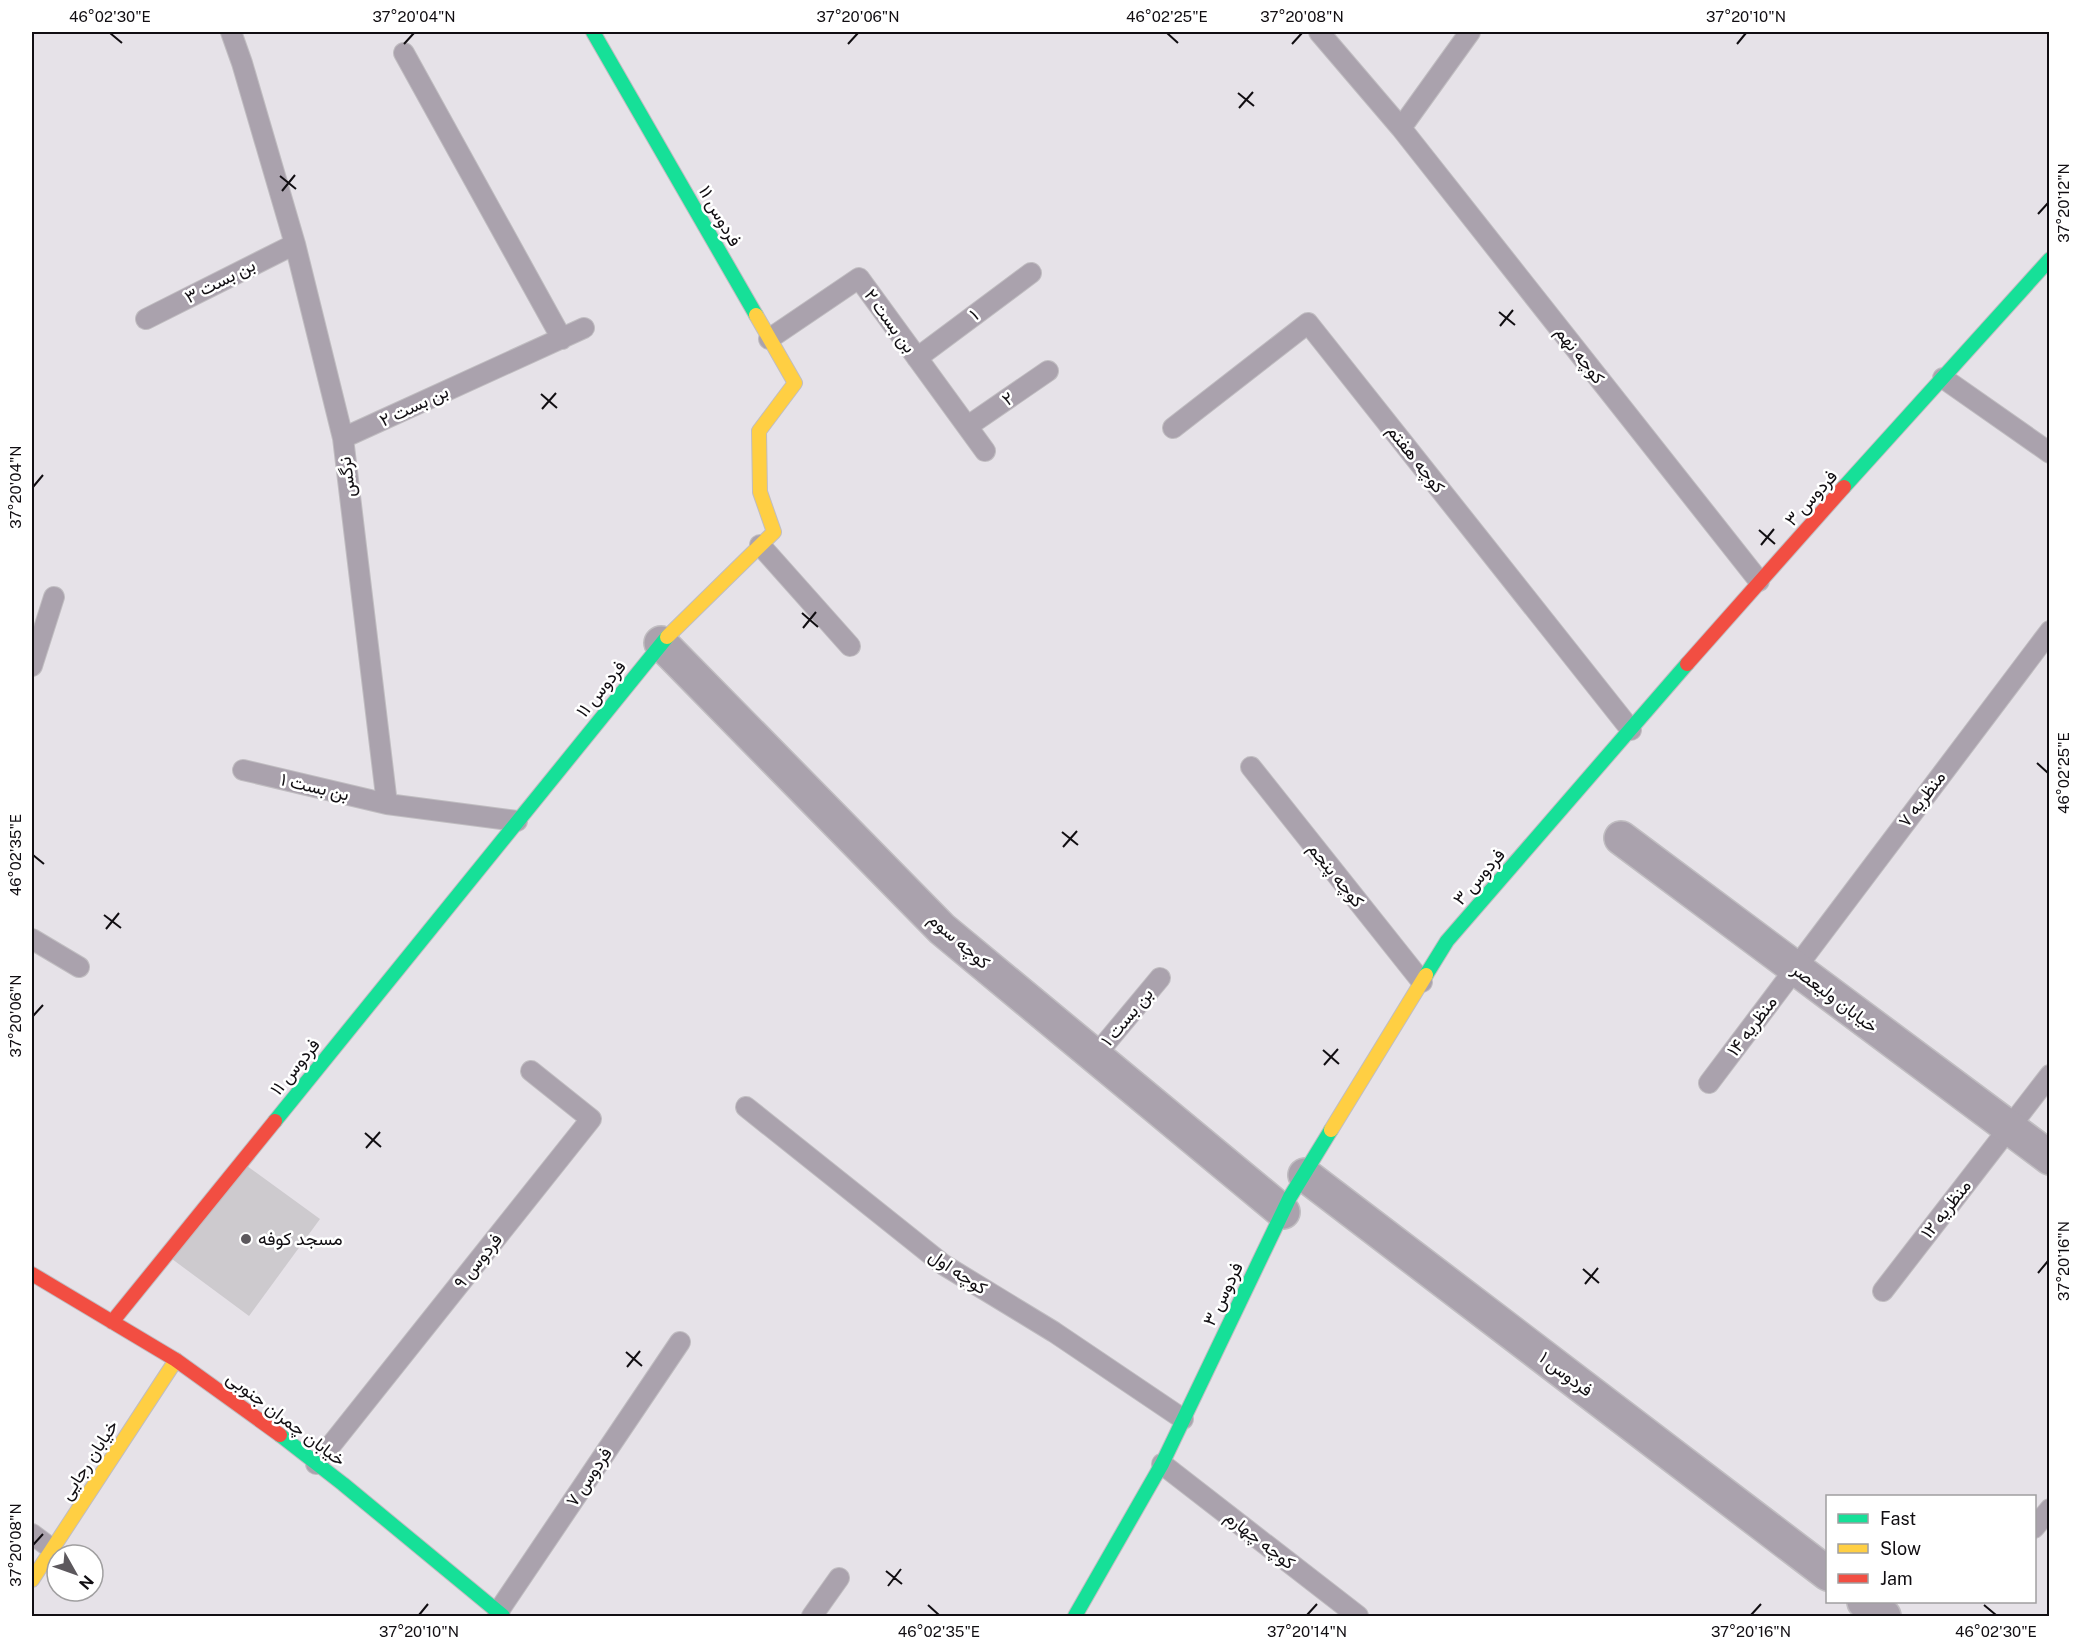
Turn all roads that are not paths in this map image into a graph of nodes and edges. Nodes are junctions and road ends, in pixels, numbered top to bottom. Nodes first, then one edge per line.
1 (231, 32) edge
2 (593, 32) edge
3 (1319, 32) edge
4 (1470, 32) edge
5 (404, 53) dead end
6 (1401, 128) junction
7 (295, 244) junction
8 (2049, 259) edge
9 (1031, 273) dead end
10 (146, 319) dead end
11 (584, 328) dead end
12 (562, 339) junction
13 (769, 339) junction
14 (917, 358) junction
15 (1048, 371) dead end
16 (1943, 378) junction
17 (968, 426) junction
18 (1173, 428) dead end
19 (343, 438) junction
20 (985, 451) dead end
21 (2049, 453) edge
22 (760, 545) junction
23 (1759, 581) junction
24 (54, 597) dead end
25 (2049, 631) edge
26 (661, 643) junction
27 (850, 646) dead end
28 (32, 666) edge
29 (1631, 730) junction
30 (1251, 767) dead end
31 (243, 770) dead end
32 (387, 804) junction
33 (517, 821) junction
34 (1621, 838) dead end
35 (32, 939) edge
36 (79, 967) dead end
37 (1795, 968) junction
38 (1160, 978) dead end
39 (1422, 982) junction
40 (1095, 1056) junction
41 (531, 1071) dead end
42 (2049, 1075) edge
43 (1708, 1083) dead end
44 (746, 1107) dead end
45 (2009, 1128) junction
46 (2049, 1158) edge
47 (1305, 1175) junction
48 (1282, 1212) junction
49 (32, 1274) edge
50 (1883, 1291) dead end
51 (111, 1322) junction
52 (680, 1342) dead end
53 (176, 1360) junction
54 (1183, 1419) junction
55 (316, 1464) junction
56 (1162, 1464) junction
57 (2049, 1509) edge
58 (2036, 1525) edge
59 (32, 1534) edge
60 (56, 1543) edge
61 (45, 1544) edge
62 (45, 1560) edge
63 (1826, 1573) edge
64 (839, 1578) dead end
65 (32, 1580) edge
66 (1865, 1603) edge
67 (501, 1615) edge
68 (812, 1617) edge
69 (1075, 1617) edge
70 (1358, 1617) edge
71 (1884, 1617) edge

1 - 7 lane, نرگس
2 - 13 street, فردوس ۱۱
3 - 6 lane, کوچه نهم
4 - 6 lane
5 - 12 lane
6 - 23 lane, کوچه نهم
7 - 10 lane, بن بست ۳
7 - 19 lane, نرگس
8 - 16 street, فردوس ۳
9 - 14 lane, ۱
11 - 12 lane, بن بست ۲
12 - 19 lane, بن بست ۲
13 - 14 lane, بن بست ۲
13 - 22 street, فردوس ۱۱
14 - 17 lane, بن بست ۲
15 - 17 lane, ۲
16 - 21 lane
16 - 23 street, فردوس ۳
17 - 20 lane, بن بست ۲
18 - 29 lane, کوچه هفتم
19 - 32 lane, نرگس
22 - 26 street, فردوس ۱۱
22 - 27 lane
23 - 29 street, فردوس ۳
24 - 28 lane
25 - 37 lane, منظریه ۷
26 - 33 street, فردوس ۱۱
26 - 40 street, کوچه سوم
29 - 39 street, فردوس ۳
30 - 39 lane, کوچه پنجم
31 - 32 lane, بن بست ۱
32 - 33 lane
33 - 51 street, فردوس ۱۱
34 - 37 street, خیابان ولیعصر
35 - 36 lane
37 - 43 lane, منظریه ۱۴
37 - 45 street, خیابان ولیعصر
38 - 40 lane, بن بست ۱
39 - 47 street, فردوس ۳
40 - 48 street, کوچه سوم
41 - 55 lane, فردوس ۹
42 - 45 lane, منظریه ۱۲
44 - 54 lane, کوچه اول
45 - 46 street, خیابان ولیعصر
45 - 50 lane, منظریه ۱۲
47 - 48 street, فردوس ۳
47 - 63 street, فردوس ۱
48 - 54 street, فردوس ۳
49 - 51 street, خیابان چمران جنوبی
51 - 53 street, خیابان چمران جنوبی
52 - 67 lane, فردوس ۷
53 - 55 street, خیابان چمران جنوبی
53 - 60 street, خیابان رجایی
54 - 56 street, فردوس ۳
55 - 67 street, خیابان چمران جنوبی
56 - 69 street, فردوس ۳
56 - 70 lane, کوچه چهارم
57 - 58 lane
59 - 61 lane
62 - 65 street, خیابان رجایی
64 - 68 lane
66 - 71 street

